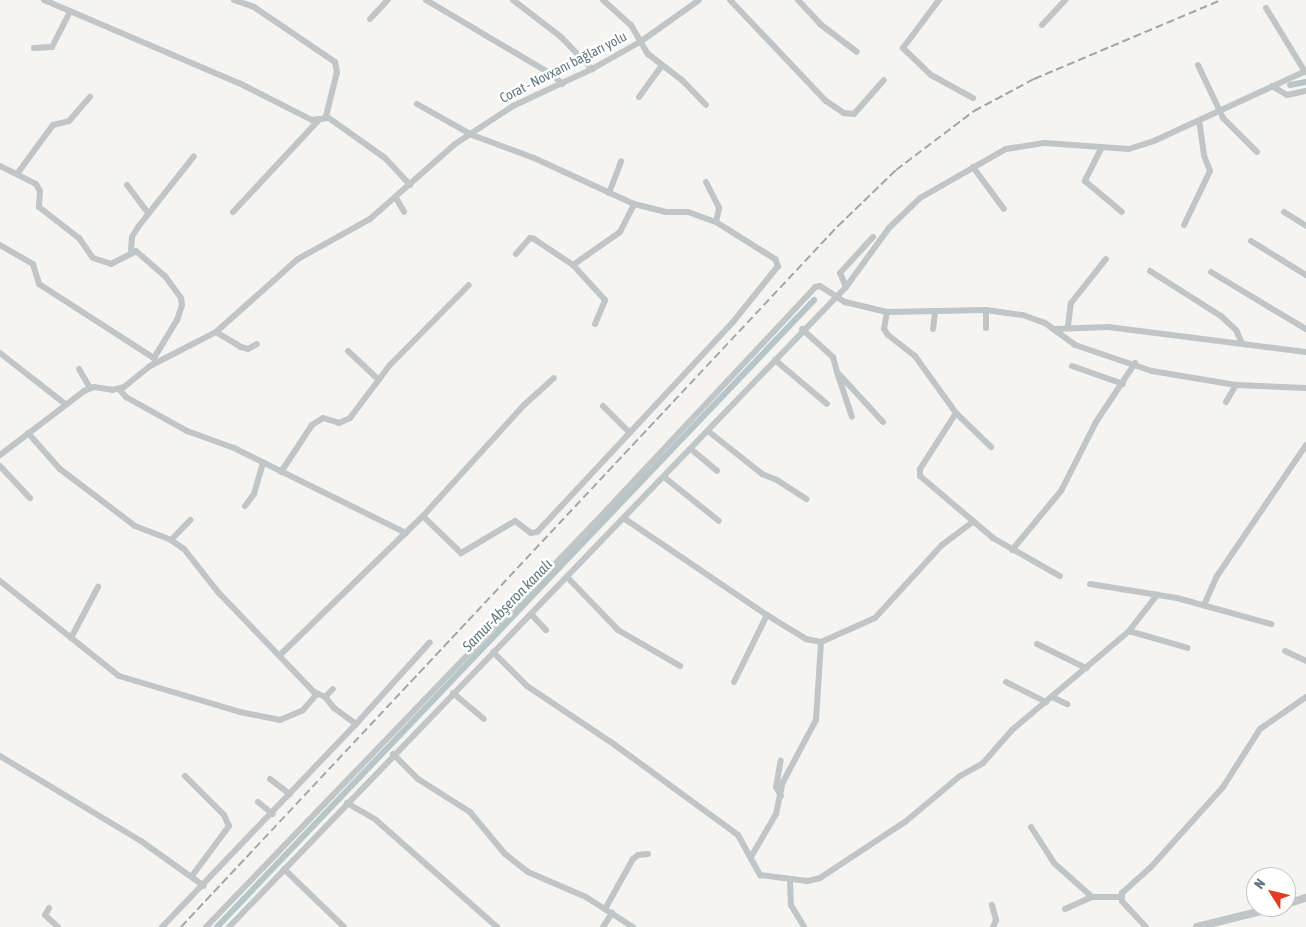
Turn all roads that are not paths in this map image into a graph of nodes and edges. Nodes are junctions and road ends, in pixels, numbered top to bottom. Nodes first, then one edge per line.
1 (44, 0) edge
2 (234, 0) edge
3 (388, 0) edge
4 (426, 0) edge
5 (513, 0) edge
6 (603, 0) edge
7 (699, 0) edge
8 (730, 0) edge
9 (798, 0) edge
10 (939, 0) edge
11 (1065, 0) edge
12 (1266, 8) dead end
13 (70, 12) junction
14 (370, 19) dead end
15 (1042, 25) dead end
16 (640, 42) junction
17 (34, 48) dead end
18 (857, 52) dead end
19 (662, 65) junction
20 (1198, 65) dead end
21 (592, 69) junction
22 (1306, 72) edge
23 (884, 80) dead end
24 (562, 84) junction
25 (1272, 86) junction
26 (1306, 91) edge
27 (90, 97) dead end
28 (639, 97) dead end
29 (973, 98) dead end
30 (417, 104) dead end
31 (706, 105) dead end
32 (1220, 111) junction
33 (328, 118) junction
34 (1199, 121) junction
35 (318, 122) junction
36 (472, 134) junction
37 (1101, 149) junction
38 (1257, 152) dead end
39 (194, 156) dead end
40 (622, 161) dead end
41 (0, 166) edge
42 (973, 167) junction
43 (17, 174) junction
44 (706, 182) dead end
45 (127, 185) dead end
46 (410, 185) junction
47 (609, 193) junction
48 (396, 198) junction
49 (634, 204) junction
50 (1004, 209) dead end
51 (233, 212) dead end
52 (404, 212) dead end
53 (1122, 212) dead end
54 (1284, 212) dead end
55 (148, 213) junction
56 (716, 222) junction
57 (1184, 224) dead end
58 (1306, 226) edge
59 (872, 237) dead end
60 (1251, 241) dead end
61 (0, 245) edge
62 (130, 251) junction
63 (516, 254) dead end
64 (1106, 259) dead end
65 (573, 265) junction
66 (1150, 271) dead end
67 (1211, 272) dead end
68 (1306, 275) edge
69 (469, 285) dead end
70 (846, 287) junction
71 (835, 297) junction
72 (986, 310) junction
73 (887, 312) junction
74 (935, 312) junction
75 (595, 324) dead end
76 (1068, 326) junction
77 (986, 328) dead end
78 (933, 329) dead end
79 (1054, 329) junction
80 (1306, 329) edge
81 (802, 330) junction
82 (216, 332) junction
83 (1242, 343) junction
84 (257, 344) dead end
85 (348, 352) dead end
86 (1306, 352) edge
87 (0, 353) edge
88 (155, 360) junction
89 (775, 360) junction
90 (1135, 364) junction
91 (1072, 366) dead end
92 (79, 369) dead end
93 (837, 372) junction
94 (554, 378) dead end
95 (379, 380) junction
96 (1123, 384) junction
97 (1236, 385) junction
98 (90, 388) junction
99 (1306, 388) edge
100 (119, 389) junction
101 (1226, 402) dead end
102 (65, 404) junction
103 (827, 404) dead end
104 (603, 406) dead end
105 (956, 413) junction
106 (852, 417) dead end
107 (882, 422) dead end
108 (708, 431) junction
109 (28, 433) junction
110 (630, 433) junction
111 (1306, 445) edge
112 (991, 447) dead end
113 (691, 448) junction
114 (0, 455) edge
115 (263, 463) junction
116 (0, 466) edge
117 (717, 471) dead end
118 (281, 472) junction
119 (664, 477) junction
120 (30, 498) dead end
121 (806, 499) dead end
122 (245, 506) dead end
123 (423, 516) junction
124 (625, 519) junction
125 (190, 520) dead end
126 (719, 521) dead end
127 (973, 522) junction
128 (406, 533) junction
129 (171, 540) junction
130 (1012, 550) junction
131 (1060, 576) dead end
132 (568, 578) junction
133 (0, 581) edge
134 (1090, 584) dead end
135 (98, 587) dead end
136 (1157, 595) junction
137 (1204, 605) junction
138 (531, 614) junction
139 (767, 615) junction
140 (1271, 624) dead end
141 (546, 630) dead end
142 (1129, 632) junction
143 (71, 638) junction
144 (430, 642) dead end
145 (821, 642) junction
146 (1037, 644) dead end
147 (1188, 648) dead end
148 (1285, 650) dead end
149 (493, 652) junction
150 (280, 655) junction
151 (1306, 661) edge
152 (680, 666) dead end
153 (1086, 668) junction
154 (734, 682) dead end
155 (1006, 682) dead end
156 (333, 689) dead end
157 (317, 694) junction
158 (453, 694) junction
159 (324, 697) junction
160 (1052, 697) junction
161 (1306, 697) edge
162 (1046, 702) junction
163 (1066, 704) dead end
164 (484, 720) dead end
165 (356, 724) junction
166 (394, 754) junction
167 (0, 756) edge
168 (781, 760) dead end
169 (184, 776) dead end
170 (270, 779) dead end
171 (290, 794) junction
172 (781, 796) junction
173 (258, 802) dead end
174 (347, 803) junction
175 (272, 814) junction
176 (1031, 827) dead end
177 (648, 854) dead end
178 (751, 857) junction
179 (284, 869) junction
180 (192, 876) junction
181 (790, 880) junction
182 (204, 886) junction
183 (1120, 896) junction
184 (1092, 897) junction
185 (992, 905) dead end
186 (49, 908) dead end
187 (605, 909) junction
188 (1065, 909) dead end
189 (612, 913) junction
190 (1246, 915) edge
191 (58, 927) edge
192 (162, 927) edge
193 (206, 927) edge
194 (229, 927) edge
195 (344, 927) edge
196 (497, 927) edge
197 (603, 927) edge
198 (633, 927) edge
199 (804, 927) edge
200 (993, 927) edge
201 (1146, 927) edge
202 (1197, 927) edge

1 - 13 street
2 - 33 street
3 - 14 street
4 - 24 street
5 - 21 street
6 - 16 street
7 - 16 street, Corat - Novxanı bağları yolu
8 - 23 street
9 - 18 street
10 - 29 street
11 - 15 street
12 - 22 street
13 - 17 street
13 - 35 street
16 - 19 street
16 - 21 street, Corat - Novxanı bağları yolu
19 - 28 street
19 - 31 street
20 - 32 street
21 - 24 street, Corat - Novxanı bağları yolu
22 - 25 street
24 - 36 street, Corat - Novxanı bağları yolu
25 - 26 street
25 - 32 street
27 - 43 street
30 - 36 street
32 - 34 street
32 - 38 street
33 - 35 street
33 - 46 street
34 - 37 street
34 - 57 street
35 - 51 street
36 - 46 street, Corat - Novxanı bağları yolu
36 - 47 street
37 - 42 street
37 - 53 street
39 - 55 street
40 - 47 street
41 - 43 street
42 - 50 street
42 - 70 street
43 - 62 street
44 - 56 street
45 - 55 street
46 - 48 street, Corat - Novxanı bağları yolu
47 - 49 street
48 - 52 street
48 - 82 street, Corat - Novxanı bağları yolu
49 - 56 street
49 - 65 street
54 - 58 street
55 - 62 street
56 - 110 street
59 - 70 street
60 - 68 street
61 - 88 street
62 - 88 street
63 - 65 street
64 - 76 street
65 - 75 street
66 - 83 street
67 - 80 street
69 - 95 street
70 - 71 street
71 - 73 street
71 - 81 street
71 - 193 street
72 - 74 street
72 - 77 street
72 - 79 street
73 - 74 street
73 - 105 street
74 - 78 street
76 - 79 street
76 - 83 street
79 - 90 street
81 - 89 street
81 - 93 street
82 - 84 street
82 - 88 street, Corat - Novxanı bağları yolu
83 - 86 street
85 - 95 street
87 - 102 street
88 - 100 street, Corat - Novxanı bağları yolu
89 - 103 street
89 - 108 street
90 - 96 street
90 - 97 street
91 - 96 street
92 - 98 street
93 - 106 street
93 - 107 street
94 - 123 street
95 - 118 street
96 - 130 street
97 - 99 street
97 - 101 street
98 - 100 street
98 - 102 street
100 - 115 street
102 - 109 street
104 - 110 street
105 - 112 street
105 - 127 street
108 - 113 street
108 - 121 street
109 - 114 street
109 - 129 street
110 - 123 street
111 - 137 street
113 - 117 street
113 - 119 street
115 - 118 street
115 - 122 street
116 - 120 street
118 - 128 street
119 - 124 street
119 - 126 street
123 - 128 street
124 - 132 street
124 - 139 street
125 - 129 street
127 - 130 street
127 - 145 street
128 - 150 street
129 - 150 street
130 - 131 street
132 - 138 street
132 - 152 street
133 - 143 street
134 - 136 street
135 - 143 street
136 - 137 street
136 - 142 street
137 - 140 street
138 - 141 street
138 - 149 street
139 - 145 street
139 - 154 street
142 - 147 street
142 - 153 street
143 - 157 street
144 - 165 street
145 - 172 street
146 - 153 street
148 - 151 street
149 - 158 street
149 - 178 street
150 - 157 street
153 - 160 street
155 - 162 street
156 - 159 street
157 - 159 street
158 - 164 street
158 - 166 street
159 - 165 street
160 - 162 street
160 - 163 street
161 - 183 street
162 - 181 street
165 - 171 street
166 - 174 street
166 - 187 street
167 - 180 street
168 - 172 street
169 - 180 street
170 - 171 street
171 - 175 street
172 - 178 street
173 - 175 street
174 - 179 street
174 - 196 street
175 - 182 street
176 - 184 street
177 - 187 street
178 - 181 street
179 - 194 street
179 - 195 street
180 - 182 street
181 - 199 street
182 - 192 street
183 - 184 street
183 - 201 street
184 - 188 street
185 - 200 street
186 - 191 street
187 - 189 street
189 - 197 street
189 - 198 street
190 - 202 street

